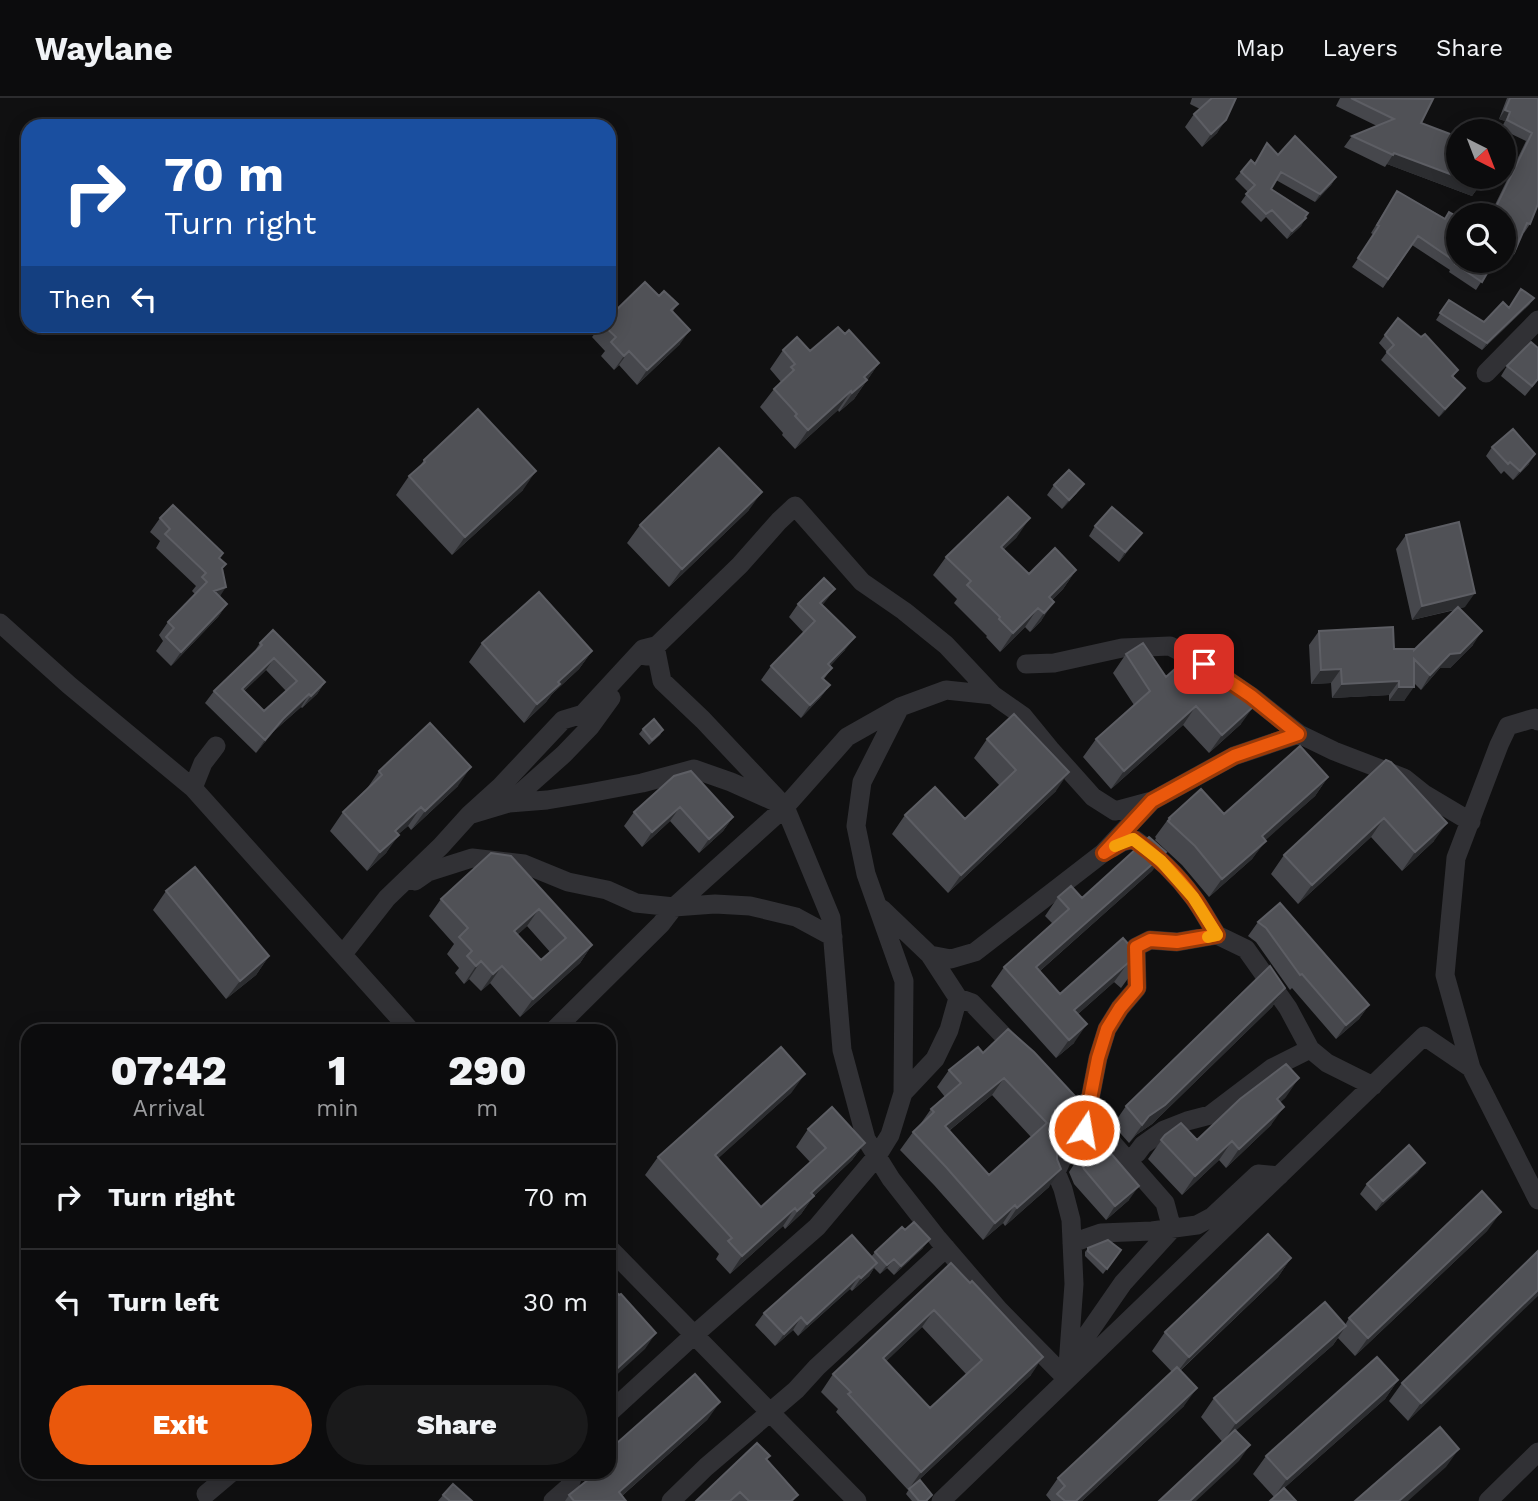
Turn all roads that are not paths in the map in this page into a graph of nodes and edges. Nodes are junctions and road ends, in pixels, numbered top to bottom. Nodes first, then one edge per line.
1 (1538, 320) edge
2 (1486, 373) dead end
3 (0, 623) edge
4 (654, 646) junction
5 (1026, 664) dead end
6 (993, 695) junction
7 (900, 706) junction
8 (1538, 721) edge
9 (1298, 734) junction
10 (216, 746) dead end
11 (193, 788) junction
12 (1152, 801) junction
13 (509, 803) junction
14 (785, 807) junction
15 (469, 815) junction
16 (1471, 822) junction
17 (1104, 853) junction
18 (387, 898) junction
19 (878, 905) junction
20 (674, 907) junction
21 (1217, 935) junction
22 (833, 937) junction
23 (343, 954) junction
24 (930, 955) junction
25 (958, 998) junction
26 (405, 1024) edge
27 (560, 1024) edge
28 (1310, 1049) junction
29 (1032, 1063) edge
30 (1471, 1068) junction
31 (1373, 1086) junction
32 (903, 1093) junction
33 (1069, 1098) edge
34 (1087, 1116) junction
35 (877, 1156) junction
36 (1128, 1160) junction
37 (1279, 1176) junction
38 (1538, 1200) edge
39 (1172, 1228) junction
40 (1072, 1243) junction
41 (946, 1248) junction
42 (616, 1255) edge
43 (694, 1335) junction
44 (1067, 1379) junction
45 (616, 1407) edge
46 (769, 1412) junction
47 (1538, 1452) edge
48 (224, 1479) edge
49 (572, 1479) edge
50 (206, 1494) dead end
51 (553, 1501) edge
52 (671, 1501) edge
53 (857, 1501) edge
54 (941, 1501) edge
55 (1488, 1501) edge

1 - 2 street
3 - 11 street
4 - 6 street
4 - 13 street
4 - 14 street
4 - 15 street
5 - 9 street
6 - 7 street
6 - 12 street
7 - 14 street
7 - 19 street
8 - 16 street
9 - 12 street
9 - 16 street
10 - 11 street
11 - 23 street
12 - 17 street
13 - 14 street
13 - 15 street
14 - 20 street
14 - 22 street
15 - 18 street
16 - 30 street
17 - 21 street
17 - 24 street
18 - 20 street
18 - 23 street
19 - 24 street
19 - 32 street
20 - 22 street
20 - 27 street
21 - 28 street
21 - 34 street
22 - 35 street
23 - 26 street
24 - 25 street
25 - 29 street
25 - 32 street
28 - 31 street
28 - 36 street
30 - 31 street
30 - 38 street
31 - 37 street
32 - 35 street
33 - 34 street
34 - 36 street
34 - 40 street
35 - 41 street
35 - 43 street
36 - 39 street
37 - 39 street
37 - 44 street
39 - 40 street
39 - 44 street
40 - 44 street
41 - 44 street
41 - 46 street
42 - 43 street
43 - 45 street
43 - 46 street
44 - 54 street
46 - 52 street
46 - 53 street
47 - 55 street
48 - 50 street
49 - 51 street

